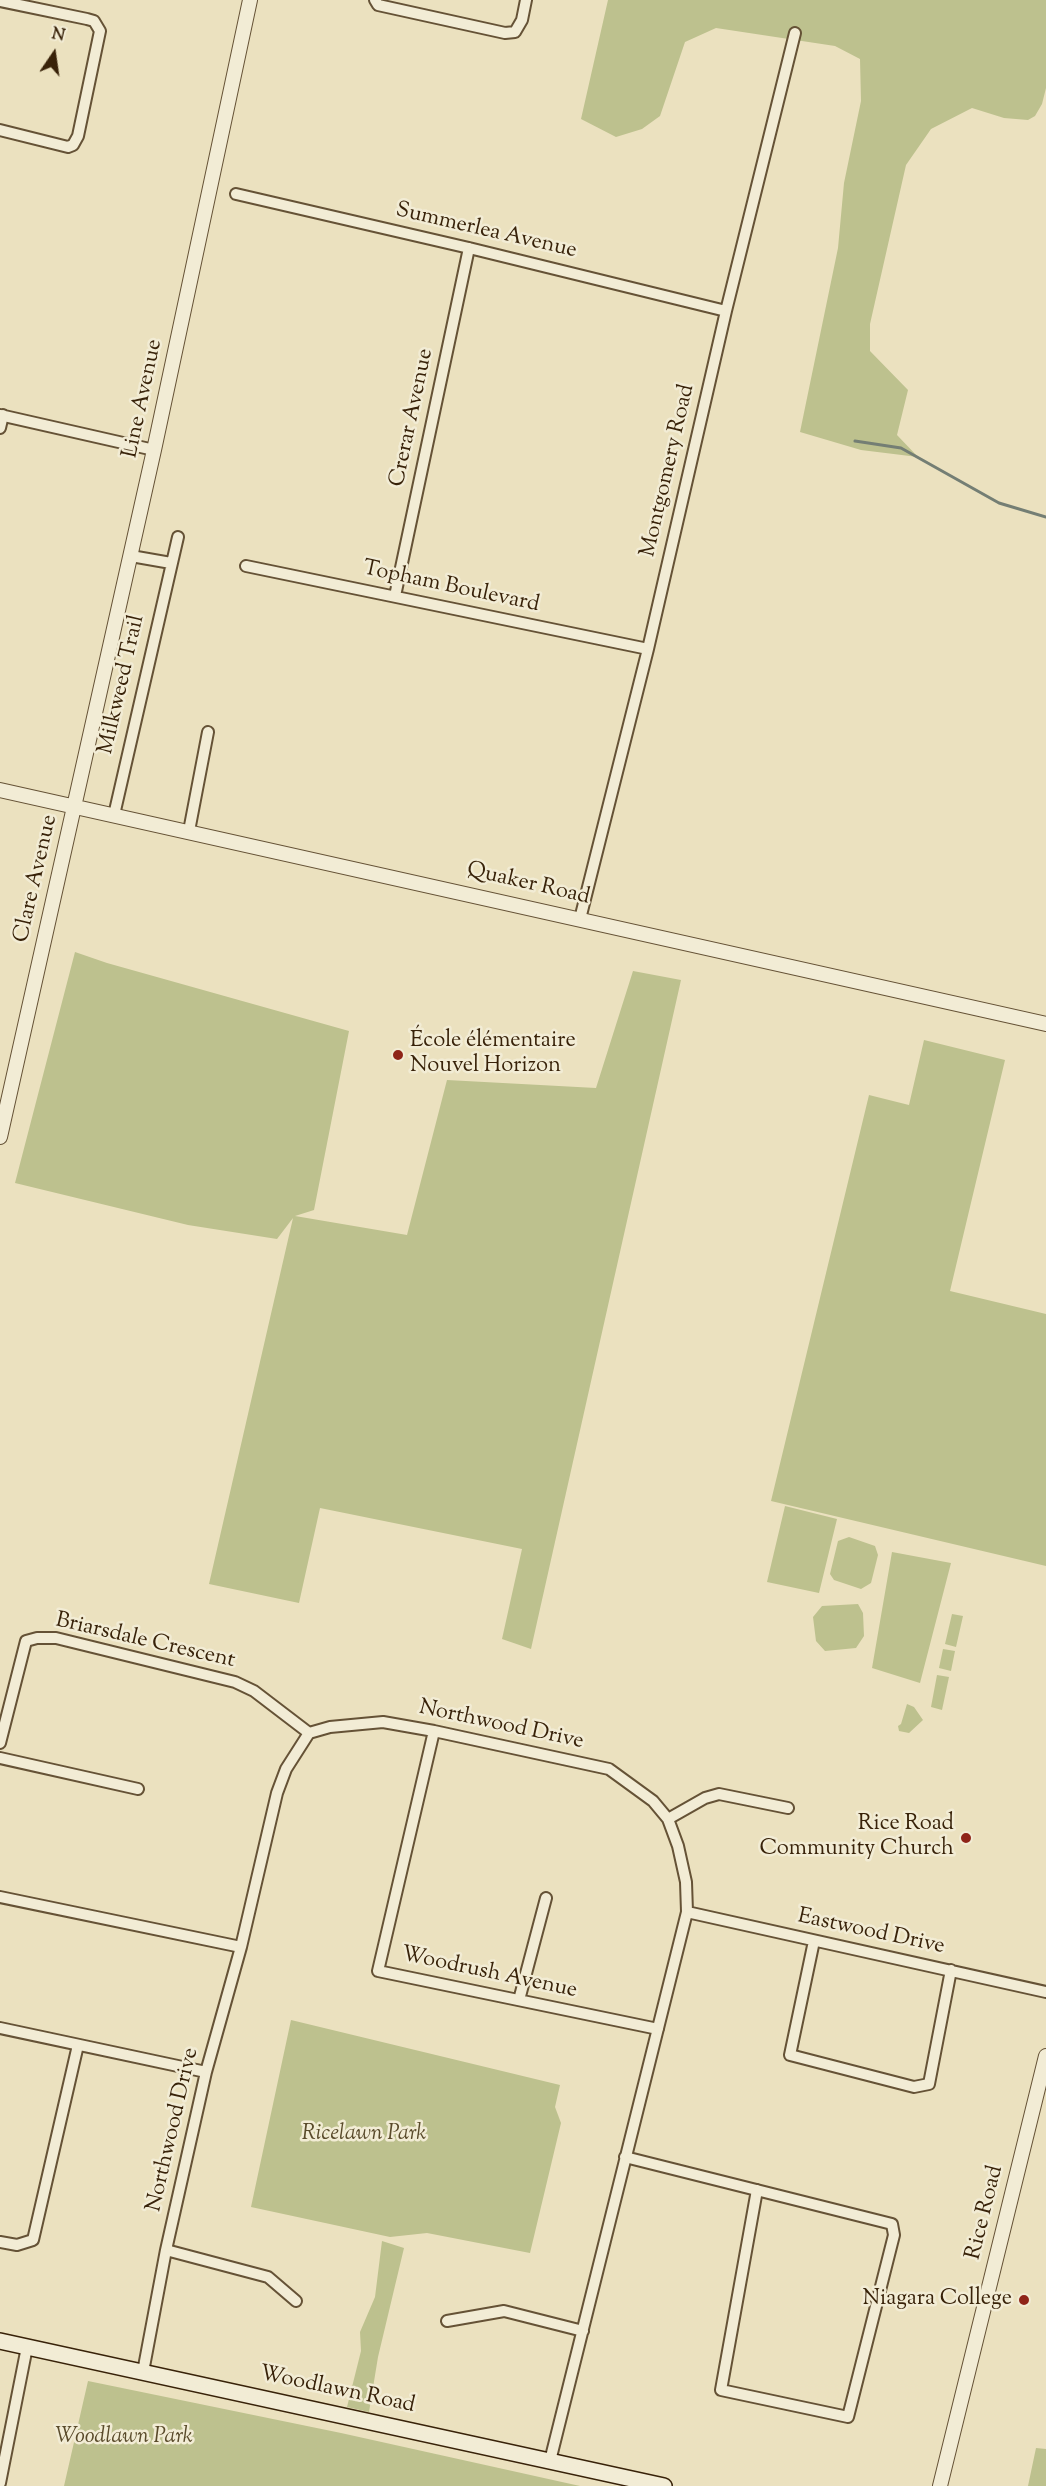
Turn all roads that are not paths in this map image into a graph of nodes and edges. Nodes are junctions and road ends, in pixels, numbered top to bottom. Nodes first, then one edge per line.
1 (250, 0) edge
2 (375, 0) edge
3 (526, 0) edge
4 (0, 1) edge
5 (795, 33) dead end
6 (0, 130) edge
7 (236, 194) dead end
8 (469, 248) junction
9 (726, 311) junction
10 (2, 415) edge
11 (0, 428) edge
12 (154, 450) junction
13 (178, 537) dead end
14 (131, 556) junction
15 (171, 563) junction
16 (246, 566) dead end
17 (395, 596) junction
18 (648, 649) junction
19 (208, 732) dead end
20 (0, 790) edge
21 (75, 807) junction
22 (114, 815) junction
23 (189, 831) junction
24 (580, 919) junction
25 (1046, 1024) edge
26 (0, 1137) edge
27 (434, 1731) junction
28 (309, 1732) junction
29 (0, 1743) edge
30 (0, 1758) edge
31 (138, 1789) dead end
32 (788, 1808) dead end
33 (668, 1819) junction
34 (0, 1897) edge
35 (546, 1898) dead end
36 (687, 1912) junction
37 (814, 1941) junction
38 (241, 1947) junction
39 (951, 1970) junction
40 (1046, 1992) edge
41 (519, 2000) junction
42 (0, 2028) edge
43 (658, 2030) junction
44 (78, 2044) junction
45 (1046, 2056) edge
46 (206, 2072) junction
47 (626, 2157) junction
48 (757, 2190) junction
49 (0, 2242) edge
50 (166, 2250) junction
51 (296, 2301) dead end
52 (447, 2320) dead end
53 (583, 2331) junction
54 (0, 2342) edge
55 (27, 2347) junction
56 (143, 2372) junction
57 (550, 2461) junction
58 (0, 2483) edge
59 (664, 2486) edge
60 (940, 2486) edge

1 - 12 street, Line Avenue
2 - 3 street
4 - 6 street
5 - 9 street, Montgomery Road
7 - 8 street, Summerlea Avenue
8 - 9 street, Summerlea Avenue
8 - 17 street, Crerar Avenue
9 - 18 street, Montgomery Road
10 - 11 street
10 - 12 street
12 - 14 street, Line Avenue
13 - 15 street, Milkweed Trail
14 - 15 street
14 - 21 street, Line Avenue
15 - 22 street, Milkweed Trail
16 - 17 street, Topham Boulevard
17 - 18 street, Topham Boulevard
18 - 24 street, Montgomery Road
19 - 23 street
20 - 21 street, Quaker Road
21 - 22 street, Quaker Road
21 - 26 street, Clare Avenue
22 - 23 street, Quaker Road
23 - 24 street, Quaker Road
24 - 25 street, Quaker Road
27 - 28 street, Northwood Drive
27 - 33 street, Northwood Drive
27 - 41 street, Woodrush Avenue
28 - 29 street, Briarsdale Crescent
28 - 38 street, Northwood Drive
30 - 31 street
32 - 33 street
33 - 36 street, Northwood Drive
34 - 38 street
35 - 41 street
36 - 37 street, Eastwood Drive
36 - 43 street, Northwood Drive
37 - 39 street, Eastwood Drive
37 - 39 street
38 - 46 street, Northwood Drive
39 - 40 street, Eastwood Drive
41 - 43 street, Woodrush Avenue
42 - 44 street
43 - 47 street, Northwood Drive
44 - 46 street
44 - 49 street
45 - 60 street, Rice Road
46 - 50 street, Northwood Drive
47 - 48 street
47 - 53 street, Northwood Drive
48 - 48 street
50 - 51 street
50 - 56 street, Northwood Drive
52 - 53 street
53 - 57 street, Northwood Drive
54 - 55 main road, Woodlawn Road
55 - 56 main road, Woodlawn Road
55 - 58 street
56 - 57 main road, Woodlawn Road
57 - 59 main road, Woodlawn Road

